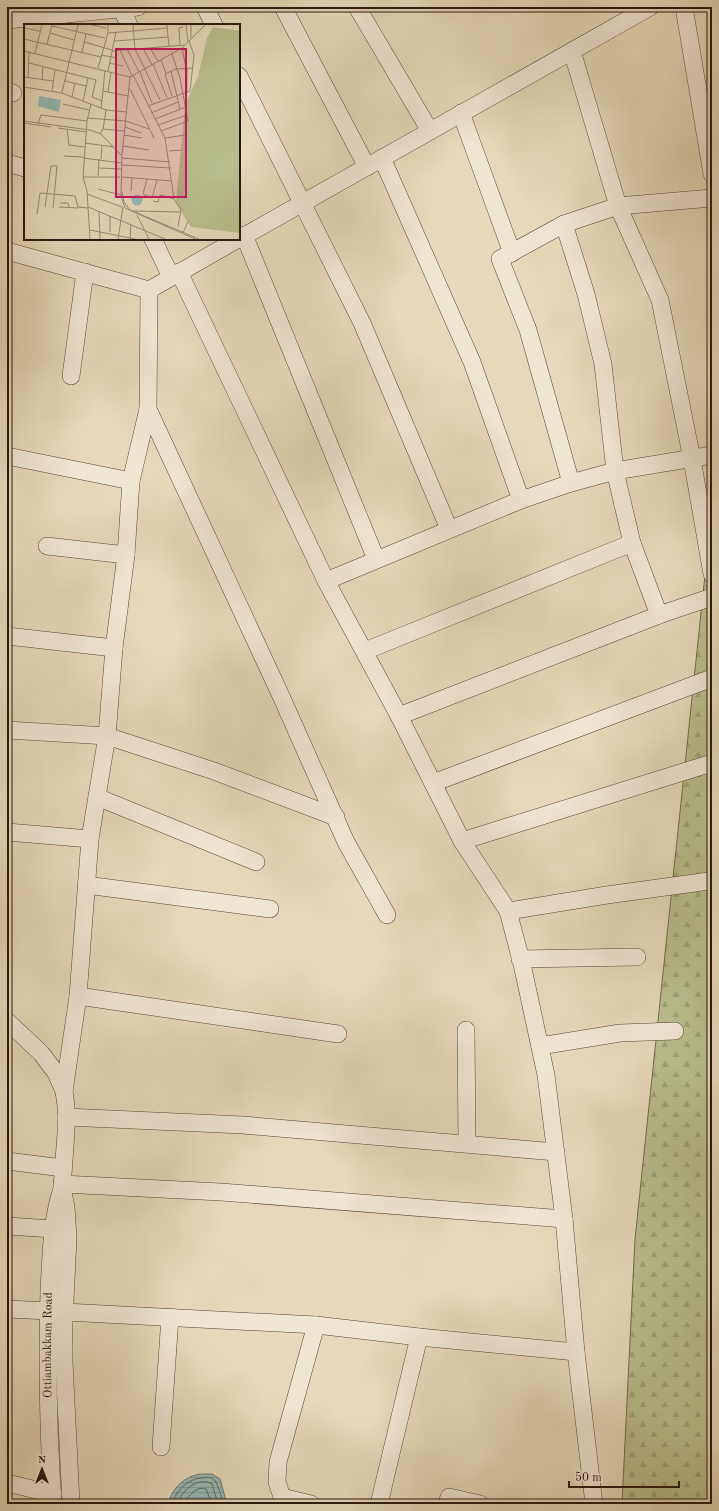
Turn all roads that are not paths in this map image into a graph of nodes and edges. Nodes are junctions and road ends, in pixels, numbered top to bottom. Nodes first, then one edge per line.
1 (138, 7) edge
2 (204, 7) edge
3 (283, 7) edge
4 (357, 7) edge
5 (650, 7) edge
6 (684, 7) edge
7 (121, 8) junction
8 (7, 20) edge
9 (47, 20) edge
10 (129, 24) edge
11 (213, 24) edge
12 (572, 51) junction
13 (240, 78) edge
14 (461, 114) junction
15 (430, 131) junction
16 (382, 158) junction
17 (7, 164) edge
18 (367, 167) junction
19 (24, 168) edge
20 (712, 174) edge
21 (712, 198) edge
22 (302, 203) junction
23 (618, 206) junction
24 (564, 224) junction
25 (240, 237) edge
26 (154, 240) edge
27 (235, 240) edge
28 (240, 240) edge
29 (7, 251) edge
30 (512, 252) junction
31 (85, 272) junction
32 (175, 274) junction
33 (149, 290) junction
34 (71, 376) dead end
35 (148, 409) junction
36 (712, 455) edge
37 (7, 456) edge
38 (692, 459) junction
39 (615, 470) junction
40 (131, 482) junction
41 (571, 483) junction
42 (521, 500) junction
43 (449, 529) junction
44 (632, 543) junction
45 (47, 546) dead end
46 (126, 555) junction
47 (376, 559) junction
48 (712, 574) edge
49 (326, 581) junction
50 (712, 597) edge
51 (659, 616) junction
52 (7, 636) edge
53 (114, 648) junction
54 (365, 652) junction
55 (712, 678) edge
56 (399, 716) junction
57 (7, 730) edge
58 (107, 736) junction
59 (712, 763) edge
60 (433, 783) junction
61 (97, 797) junction
62 (336, 817) junction
63 (7, 832) edge
64 (90, 839) junction
65 (462, 841) junction
66 (256, 862) dead end
67 (709, 881) dead end
68 (86, 885) junction
69 (270, 909) dead end
70 (508, 911) junction
71 (387, 915) dead end
72 (637, 957) dead end
73 (520, 959) junction
74 (78, 996) junction
75 (7, 1021) edge
76 (466, 1030) dead end
77 (675, 1031) dead end
78 (338, 1034) dead end
79 (540, 1046) junction
80 (64, 1091) junction
81 (66, 1117) junction
82 (467, 1144) junction
83 (556, 1152) junction
84 (7, 1161) edge
85 (63, 1180) junction
86 (564, 1219) junction
87 (7, 1226) edge
88 (53, 1229) junction
89 (7, 1309) edge
90 (57, 1311) junction
91 (170, 1317) junction
92 (316, 1325) junction
93 (419, 1337) junction
94 (576, 1352) junction
95 (161, 1448) dead end
96 (7, 1483) edge
97 (53, 1499) edge
98 (71, 1504) edge
99 (311, 1504) edge
100 (378, 1504) edge
101 (447, 1504) edge
102 (480, 1504) edge
103 (594, 1504) edge

1 - 7 street
2 - 11 street
3 - 18 street
4 - 15 street
5 - 12 street
6 - 20 street
7 - 9 street
7 - 10 street
8 - 9 street
12 - 14 street
12 - 23 street
13 - 22 street
14 - 15 street
14 - 30 street
15 - 16 street
16 - 18 street
16 - 42 street
17 - 19 street
18 - 22 street
21 - 23 street
22 - 25 street
22 - 43 street
23 - 24 street
23 - 38 street
24 - 30 street
24 - 39 street
26 - 32 street
27 - 32 street
28 - 47 street
29 - 31 street
30 - 41 street
31 - 33 street
31 - 34 street
32 - 33 street
32 - 49 street
33 - 35 street
35 - 40 street
35 - 62 street
36 - 38 street
37 - 40 street
38 - 39 street
38 - 48 street
39 - 41 street
39 - 44 street
40 - 46 street
41 - 42 street
42 - 43 street
43 - 47 street
44 - 51 street
44 - 54 street
45 - 46 street
46 - 53 street
47 - 49 street
49 - 54 street
50 - 51 street
51 - 56 street
52 - 53 street
53 - 58 street
54 - 56 street
55 - 60 street
56 - 60 street
57 - 58 street
58 - 61 street
58 - 62 street
59 - 65 street
60 - 65 street
61 - 64 street
61 - 66 street
62 - 71 street
63 - 64 street
64 - 68 street
65 - 70 street
67 - 70 street
68 - 69 street
68 - 74 street
70 - 73 street
72 - 73 street
73 - 79 street
74 - 78 street
74 - 80 street
75 - 80 street, Ottiambakkam Road
76 - 82 street
77 - 79 street
79 - 83 street
80 - 81 street, Ottiambakkam Road
81 - 82 street
81 - 85 street, Ottiambakkam Road
82 - 83 street
83 - 86 street
84 - 85 street
85 - 86 street
85 - 88 street, Ottiambakkam Road
85 - 90 street, Ottiambakkam Road
86 - 94 street
87 - 88 street
88 - 90 street, Ottiambakkam Road
89 - 90 street
90 - 91 street
90 - 97 street, Ottiambakkam Road
90 - 98 street, Ottiambakkam Road
91 - 92 street
91 - 95 street
92 - 93 street
92 - 99 street
93 - 94 street
93 - 100 street
94 - 103 street
96 - 97 street
101 - 102 street

